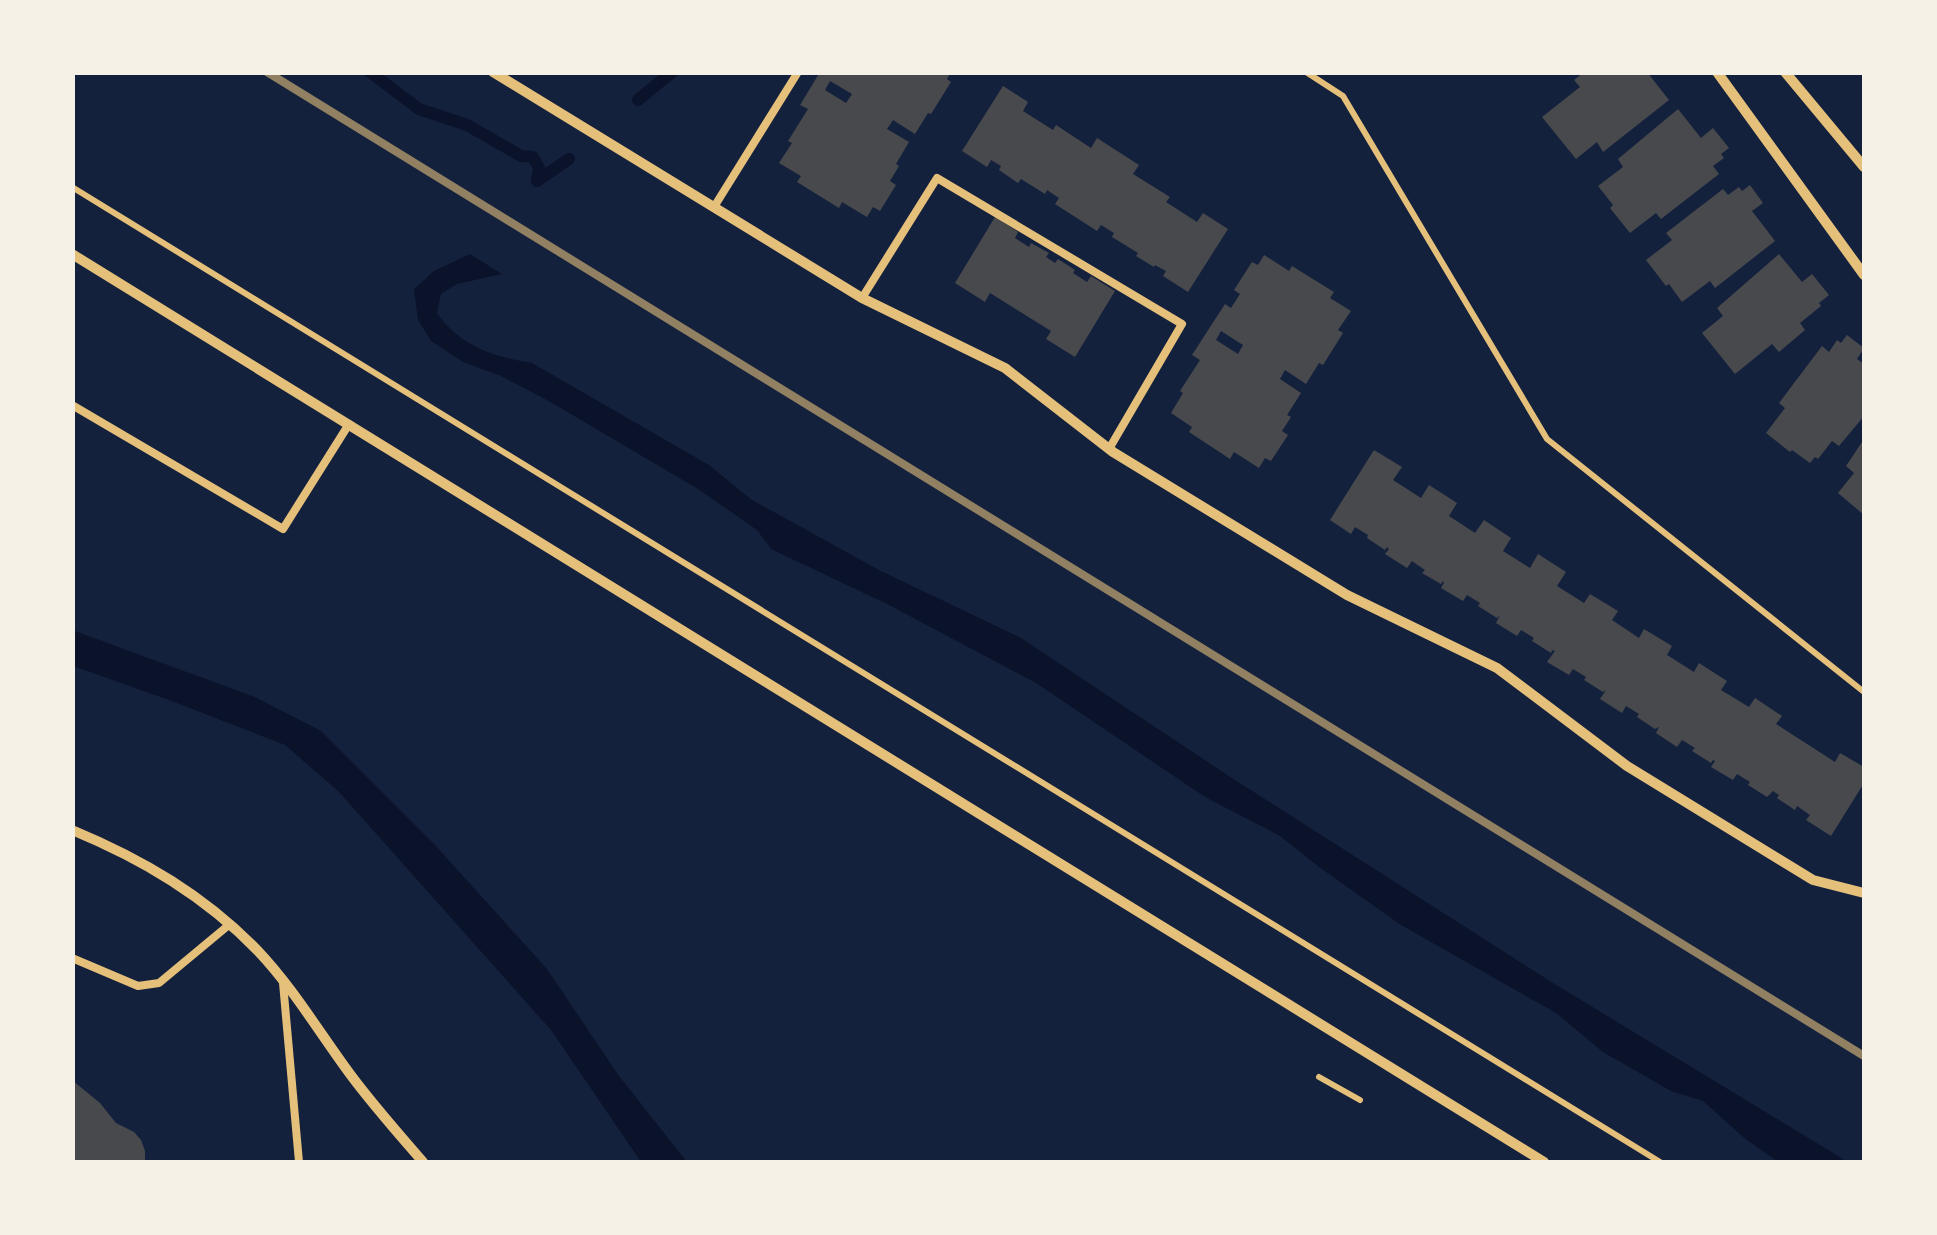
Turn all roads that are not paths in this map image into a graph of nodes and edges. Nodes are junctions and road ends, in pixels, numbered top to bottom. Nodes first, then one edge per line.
1 (494, 72) edge
2 (798, 72) edge
3 (1717, 72) edge
4 (1785, 72) edge
5 (1864, 167) edge
6 (714, 207) junction
7 (72, 254) edge
8 (1864, 275) edge
9 (862, 298) junction
10 (72, 405) edge
11 (349, 424) junction
12 (1109, 449) junction
13 (72, 830) edge
14 (1864, 892) edge
15 (230, 924) junction
16 (72, 958) edge
17 (282, 978) junction
18 (299, 1162) edge
19 (423, 1162) edge
20 (1544, 1162) edge

1 - 6 street
2 - 6 lane
3 - 8 street
4 - 5 street
6 - 9 street
7 - 11 street
9 - 12 street
9 - 12 lane
10 - 11 lane
11 - 20 street
12 - 14 street
13 - 15 street
15 - 16 lane
15 - 17 street
17 - 18 lane
17 - 19 street

